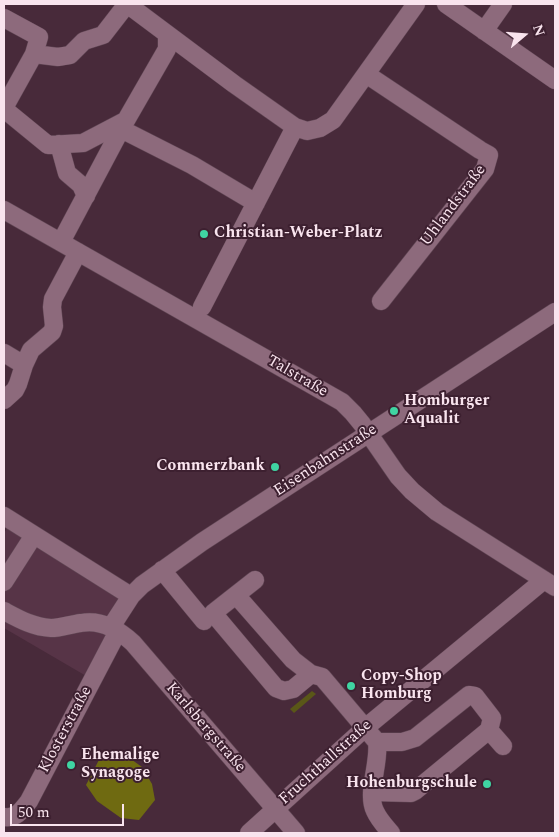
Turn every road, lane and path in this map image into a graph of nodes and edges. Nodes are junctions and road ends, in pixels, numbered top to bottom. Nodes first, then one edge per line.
1 (127, 4) edge
2 (416, 4) edge
3 (446, 4) edge
4 (503, 4) edge
5 (4, 18) edge
6 (484, 30) junction
7 (167, 35) junction
8 (34, 54) junction
9 (366, 74) junction
10 (555, 80) edge
11 (4, 109) edge
12 (123, 125) junction
13 (295, 127) junction
14 (59, 144) junction
15 (86, 196) junction
16 (256, 203) junction
17 (4, 210) edge
18 (62, 242) junction
19 (78, 252) junction
20 (381, 300) dead end
21 (202, 307) dead end
22 (555, 312) edge
23 (4, 353) edge
24 (24, 365) junction
25 (4, 400) edge
26 (370, 433) junction
27 (4, 516) edge
28 (34, 535) junction
29 (162, 570) junction
30 (255, 580) dead end
31 (4, 582) edge
32 (550, 584) edge
33 (236, 595) junction
34 (131, 596) junction
35 (4, 611) edge
36 (204, 621) dead end
37 (115, 629) junction
38 (311, 674) junction
39 (366, 728) junction
40 (489, 730) junction
41 (377, 742) junction
42 (503, 746) dead end
43 (373, 792) junction
44 (275, 809) junction
45 (4, 818) edge
46 (248, 833) edge
47 (296, 833) edge
48 (391, 833) edge

1 - 7 street
1 - 8 street
2 - 9 street
3 - 6 street
4 - 6 street
5 - 8 street
6 - 10 street
7 - 12 street
7 - 13 street
8 - 11 street
9 - 13 street
9 - 20 street, Uhlandstraße
11 - 14 street
12 - 14 street
12 - 15 street
12 - 16 street
13 - 16 street
14 - 15 street
15 - 18 street
16 - 21 street
17 - 18 street, Talstraße
18 - 19 street, Talstraße
19 - 24 street
19 - 26 street, Talstraße
22 - 26 street, Eisenbahnstraße
23 - 24 street
24 - 25 street
26 - 29 street, Eisenbahnstraße
26 - 32 street, Talstraße
27 - 28 street
28 - 31 street
28 - 34 street
29 - 34 street, Eisenbahnstraße
29 - 36 street
30 - 33 street
32 - 39 street, Fruchthallstraße
33 - 38 street
33 - 38 street
34 - 37 street, Eisenbahnstraße
35 - 37 street
37 - 44 street, Karlsbergstraße
37 - 45 street, Klosterstraße
38 - 39 street
39 - 41 street
39 - 44 street, Fruchthallstraße
40 - 41 street
40 - 42 street
40 - 43 street
41 - 43 street
43 - 48 street
44 - 46 street, Fruchthallstraße
44 - 47 street, Karlsbergstraße

